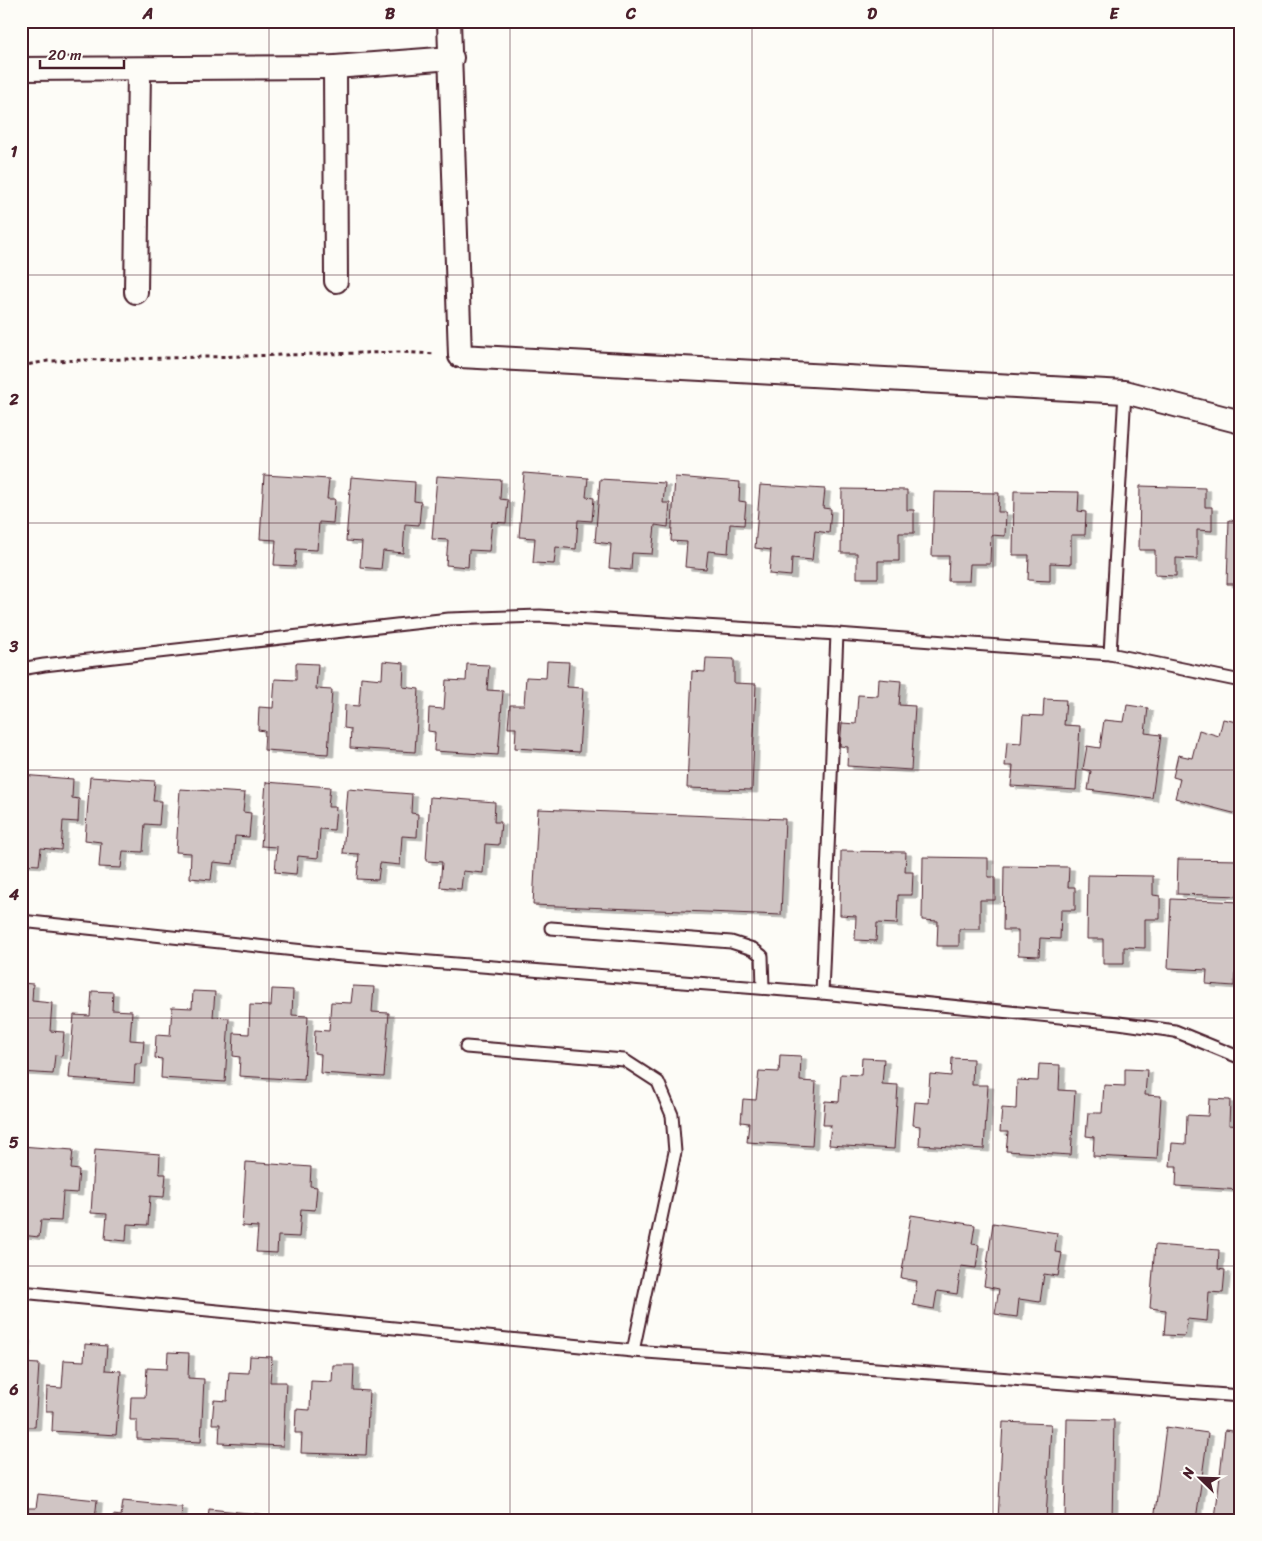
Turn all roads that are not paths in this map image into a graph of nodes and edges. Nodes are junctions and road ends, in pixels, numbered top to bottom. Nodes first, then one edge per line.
1 (449, 21) edge
2 (452, 58) junction
3 (335, 67) junction
4 (21, 69) edge
5 (139, 70) junction
6 (336, 281) dead end
7 (136, 292) dead end
8 (1125, 392) junction
9 (1241, 422) edge
10 (837, 634) junction
11 (1110, 654) junction
12 (21, 670) edge
13 (1241, 681) edge
14 (21, 920) edge
15 (551, 928) dead end
16 (763, 988) junction
17 (822, 993) junction
18 (466, 1047) dead end
19 (1241, 1058) edge
20 (21, 1292) edge
21 (633, 1351) junction
22 (1241, 1396) edge

1 - 2 street
2 - 3 street
2 - 8 street
3 - 5 street
3 - 6 street
4 - 5 street
5 - 7 street
8 - 9 street
8 - 11 lane
10 - 11 lane
10 - 12 lane
10 - 17 lane
11 - 13 lane
14 - 16 lane
15 - 16 lane
16 - 17 lane
17 - 19 lane
18 - 21 lane
20 - 21 lane
21 - 22 lane

